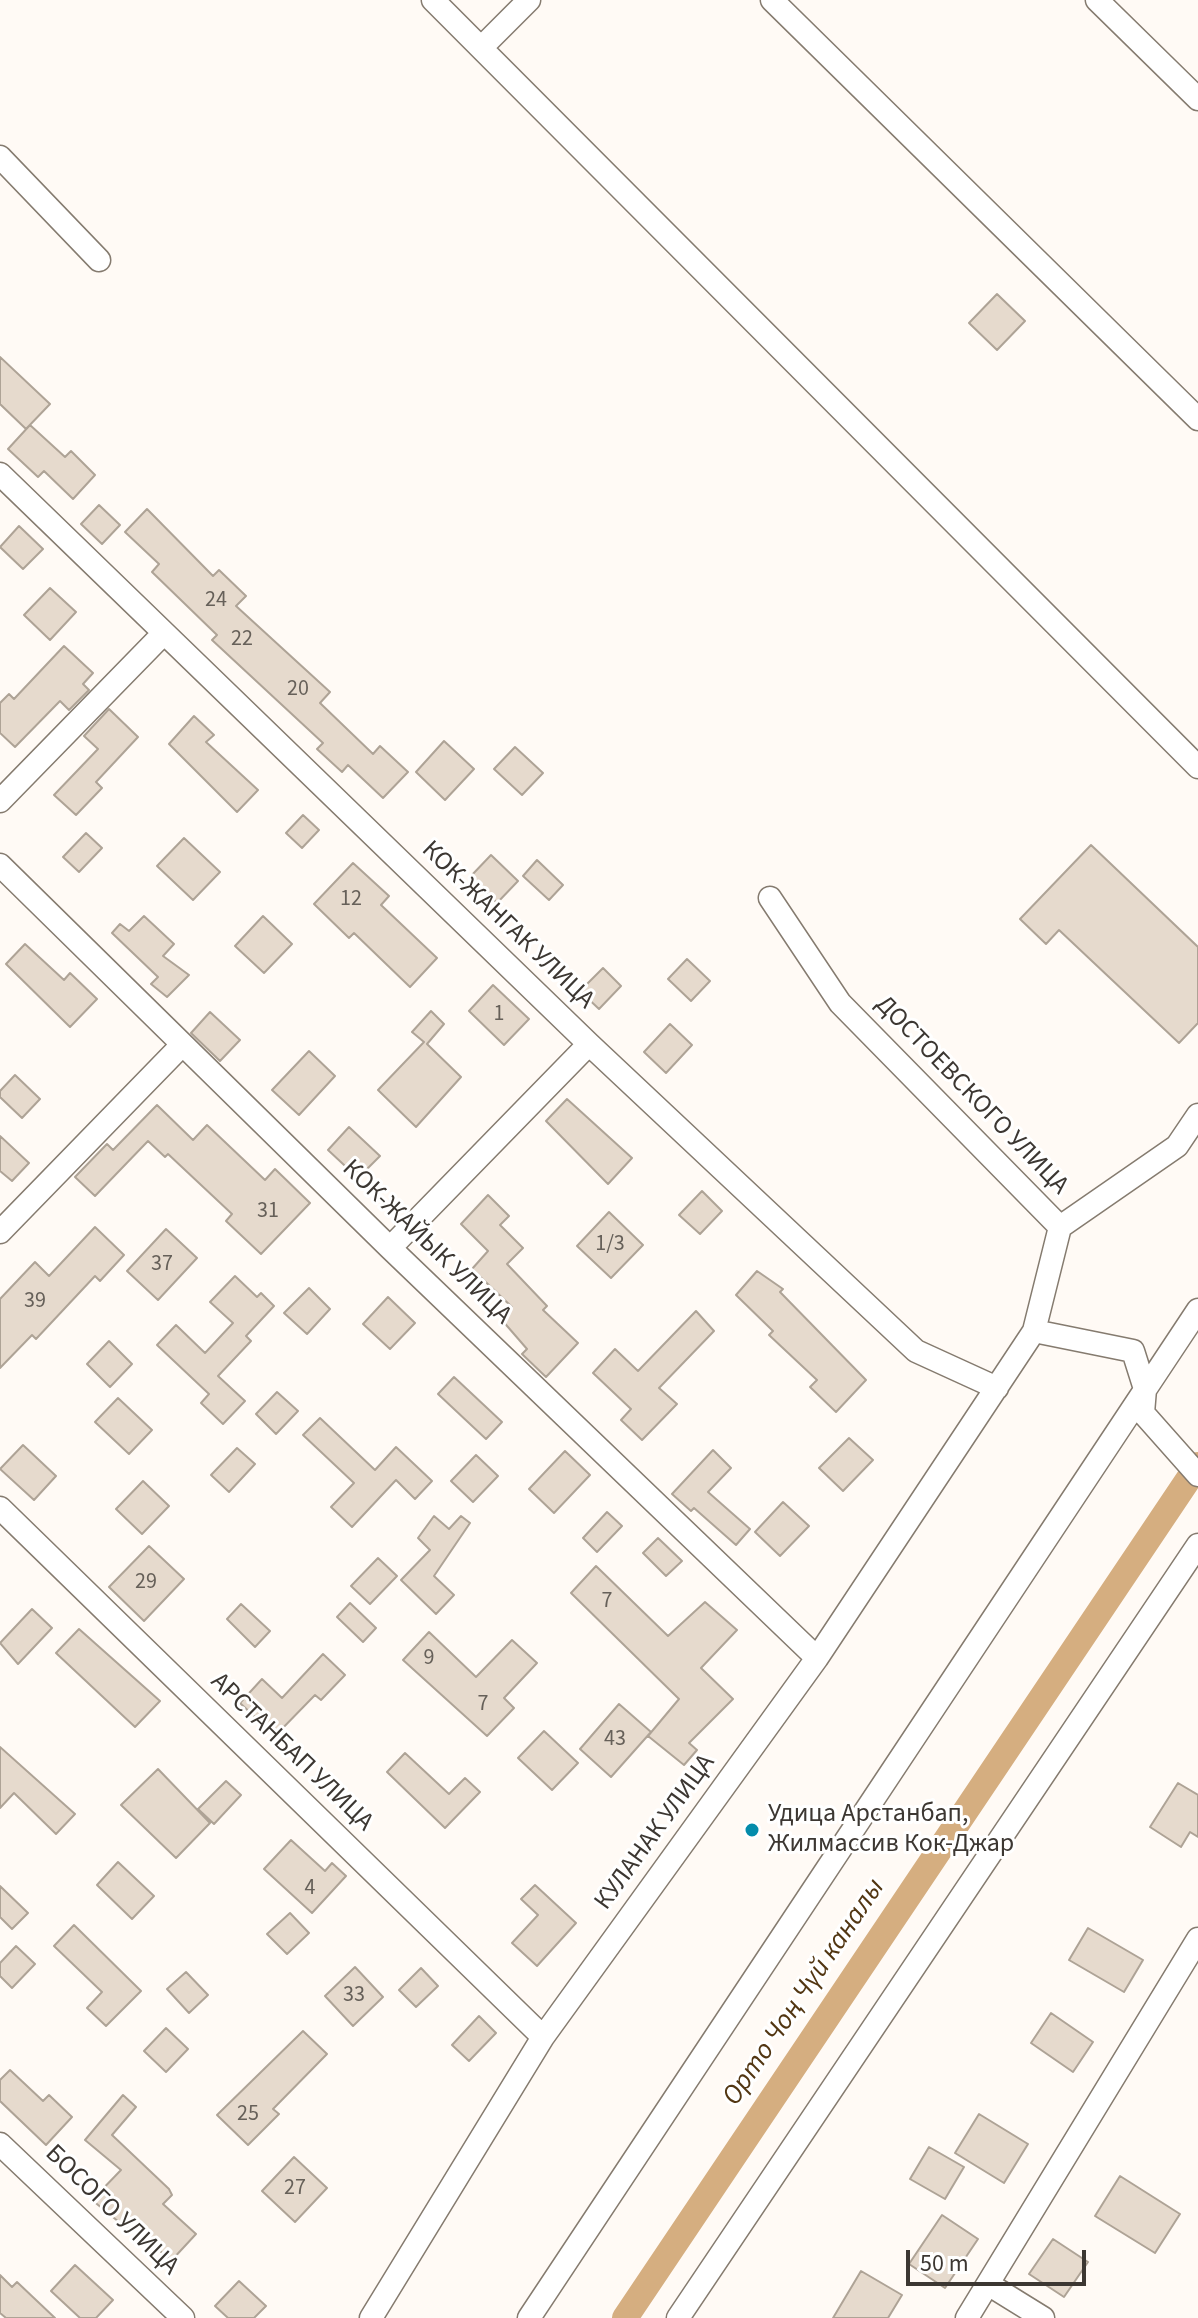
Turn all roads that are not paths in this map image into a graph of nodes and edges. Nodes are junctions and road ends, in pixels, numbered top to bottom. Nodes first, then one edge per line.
1 (433, 0) edge
2 (529, 0) edge
3 (772, 0) edge
4 (1097, 0) edge
5 (481, 48) junction
6 (1198, 99) edge
7 (0, 157) edge
8 (99, 260) dead end
9 (1198, 419) edge
10 (0, 474) edge
11 (164, 633) junction
12 (1198, 767) edge
13 (0, 801) edge
14 (0, 865) edge
15 (770, 898) dead end
16 (589, 1044) junction
17 (182, 1045) junction
18 (1198, 1115) edge
19 (1060, 1227) junction
20 (0, 1232) edge
21 (390, 1248) junction
22 (1198, 1310) edge
23 (1034, 1331) junction
24 (997, 1388) junction
25 (1145, 1389) junction
26 (1198, 1475) edge
27 (0, 1508) edge
28 (1198, 1545) edge
29 (817, 1658) junction
30 (1198, 1939) edge
31 (543, 2037) junction
32 (0, 2144) edge
33 (988, 2284) junction
34 (183, 2318) edge
35 (371, 2318) edge
36 (529, 2318) edge
37 (678, 2318) edge
38 (967, 2318) edge
39 (1043, 2318) edge

1 - 5 street
2 - 5 street
3 - 9 street
4 - 6 street
5 - 12 street
7 - 8 street
10 - 11 street, КОК-ЖАНГАК УЛИЦА
11 - 13 street
11 - 16 street, КОК-ЖАНГАК УЛИЦА
14 - 17 street, КОК-ЖАЙЫК УЛИЦА
15 - 19 street, ДОСТОЕВСКОГО УЛИЦА
16 - 21 street
16 - 24 street, КОК-ЖАНГАК УЛИЦА
17 - 20 street
17 - 21 street, КОК-ЖАЙЫК УЛИЦА
18 - 19 street
19 - 23 street, ДОСТОЕВСКОГО УЛИЦА
21 - 29 street, КОК-ЖАЙЫК УЛИЦА
22 - 25 street
23 - 24 street, ДОСТОЕВСКОГО УЛИЦА
23 - 25 street
24 - 29 street, КУЛАНАК УЛИЦА
25 - 26 street
25 - 36 street
27 - 31 street, АРСТАНБАП УЛИЦА
28 - 37 street
29 - 31 street, КУЛАНАК УЛИЦА
30 - 33 street
31 - 35 street, КУЛАНАК УЛИЦА
32 - 34 street, БОСОГО УЛИЦА
33 - 38 street
33 - 39 street

